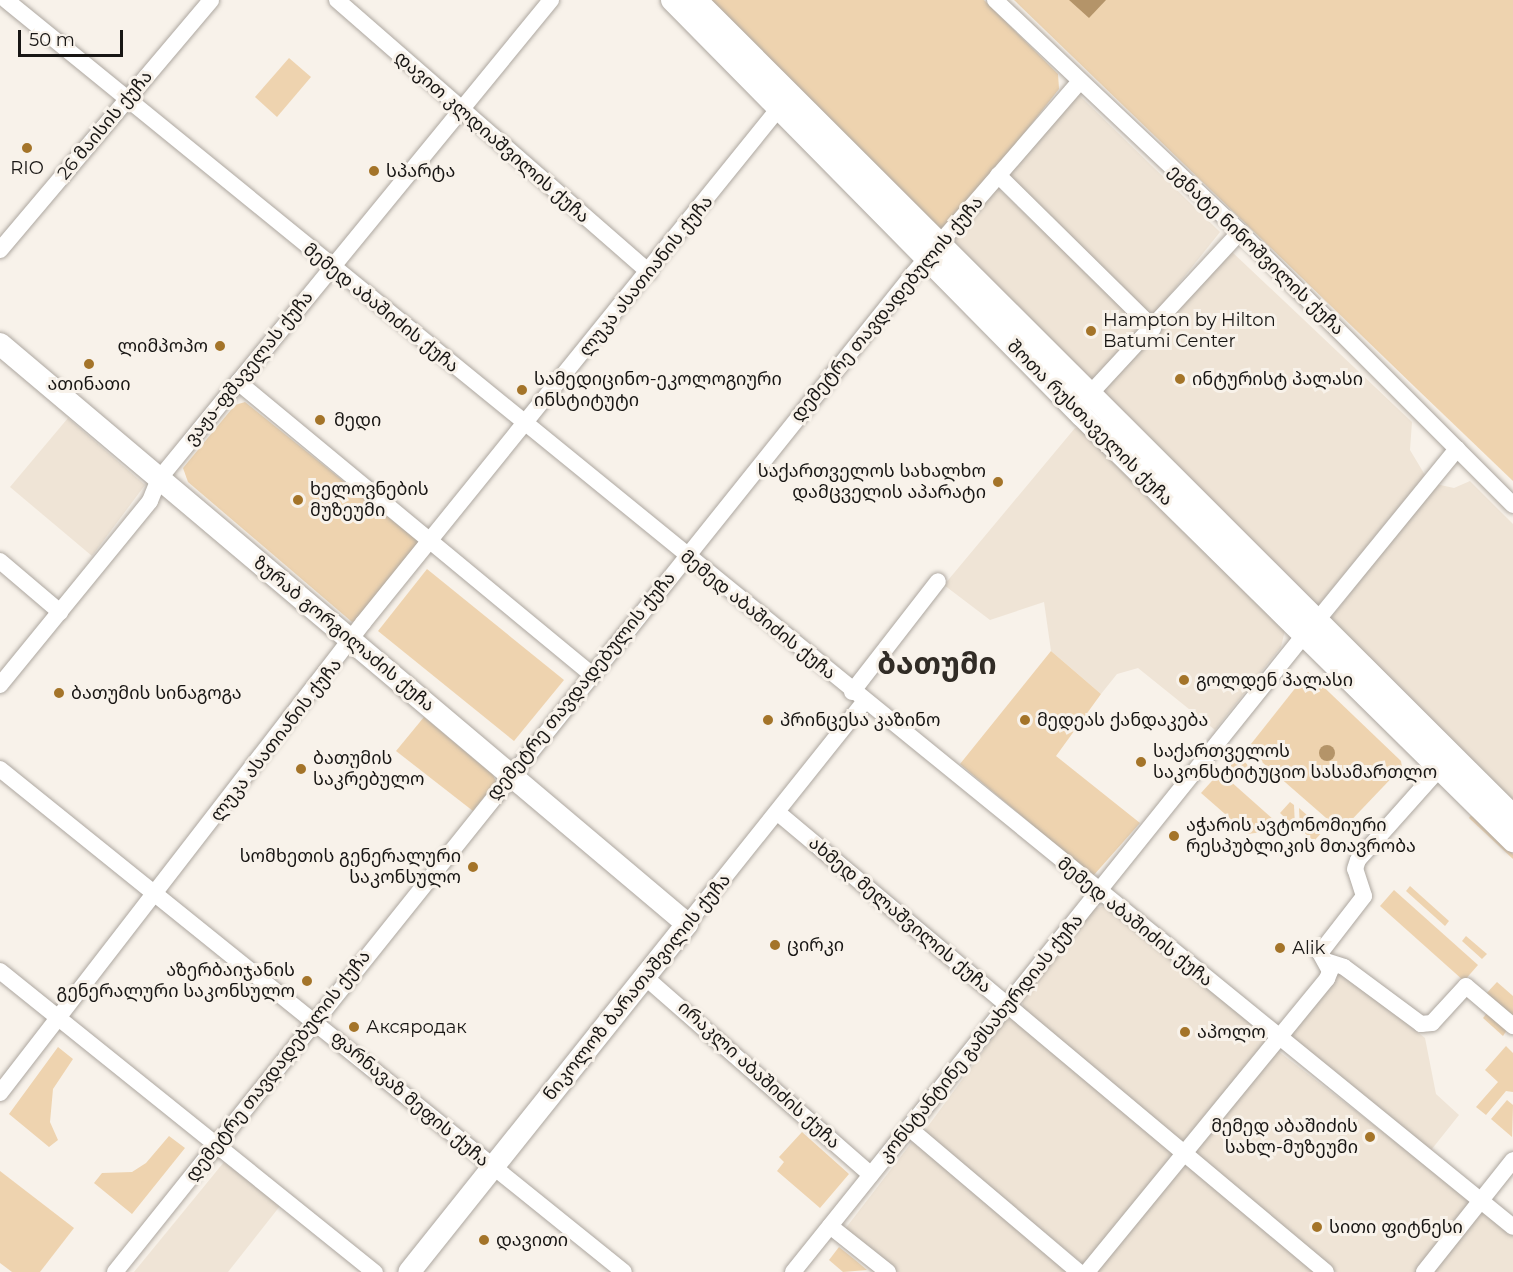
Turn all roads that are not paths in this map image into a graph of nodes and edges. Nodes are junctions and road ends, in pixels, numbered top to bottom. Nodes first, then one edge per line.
1 (6, 0) edge
2 (211, 0) edge
3 (337, 0) edge
4 (551, 0) edge
5 (672, 0) edge
6 (696, 0) edge
7 (995, 0) edge
8 (1080, 81) junction
9 (126, 100) junction
10 (779, 108) junction
11 (462, 112) junction
12 (998, 175) junction
13 (1240, 232) junction
14 (0, 250) edge
15 (932, 251) junction
16 (331, 268) junction
17 (649, 272) junction
18 (1153, 328) junction
19 (0, 344) edge
20 (238, 382) junction
21 (1088, 396) junction
22 (524, 425) junction
23 (1457, 449) junction
24 (159, 479) junction
25 (1513, 504) edge
26 (430, 540) junction
27 (686, 556) junction
28 (0, 561) edge
29 (938, 581) dead end
30 (60, 612) junction
31 (1309, 629) junction
32 (351, 640) junction
33 (591, 674) junction
34 (0, 686) edge
35 (859, 697) junction
36 (0, 769) edge
37 (1439, 769) junction
38 (511, 775) junction
39 (777, 812) junction
40 (1513, 816) edge
41 (1513, 841) edge
42 (158, 892) junction
43 (1098, 892) junction
44 (687, 924) junction
45 (1326, 961) junction
46 (0, 971) edge
47 (645, 976) junction
48 (1007, 1006) junction
49 (59, 1018) junction
50 (315, 1019) junction
51 (1513, 1026) edge
52 (1279, 1038) junction
53 (0, 1093) edge
54 (909, 1128) junction
55 (215, 1145) junction
56 (1185, 1152) junction
57 (1513, 1160) edge
58 (493, 1167) junction
59 (871, 1175) junction
60 (1480, 1200) junction
61 (830, 1226) junction
62 (1513, 1227) edge
63 (115, 1272) edge
64 (375, 1272) edge
65 (409, 1272) edge
66 (624, 1272) edge
67 (794, 1272) edge
68 (888, 1272) edge
69 (1079, 1272) edge
70 (1087, 1272) edge
71 (1326, 1272) edge
72 (1424, 1272) edge

1 - 9 street, მემედ აბაშიძის ქუჩა
2 - 9 street, 26 მაისის ქუჩა
3 - 11 street, დავით კლდიაშვილის ქუჩა
4 - 11 street, ვაჟა-ფშაველას ქუჩა
5 - 10 main road, შოთა რუსთაველის ქუჩა
6 - 15 main road, შოთა რუსთაველის ქუჩა
7 - 8 street, ეგნატე ნინოშვილის ქუჩა
8 - 12 street, დემეტრე თავდადებულის ქუჩა
8 - 13 street, ეგნატე ნინოშვილის ქუჩა
9 - 14 street, 26 მაისის ქუჩა
9 - 16 street, მემედ აბაშიძის ქუჩა
10 - 15 main road, შოთა რუსთაველის ქუჩა
10 - 17 street, ლუკა ასათიანის ქუჩა
11 - 16 street, ვაჟა-ფშაველას ქუჩა
11 - 17 street, დავით კლდიაშვილის ქუჩა
12 - 15 street, დემეტრე თავდადებულის ქუჩა
12 - 18 street
13 - 18 street
13 - 23 street, ეგნატე ნინოშვილის ქუჩა
15 - 21 main road, შოთა რუსთაველის ქუჩა
15 - 27 street, დემეტრე თავდადებულის ქუჩა
15 - 31 main road, შოთა რუსთაველის ქუჩა
16 - 20 street, ვაჟა-ფშაველას ქუჩა
16 - 22 street, მემედ აბაშიძის ქუჩა
17 - 22 street, ლუკა ასათიანის ქუჩა
18 - 21 street
19 - 24 main road, ზურაბ გორგილაძის ქუჩა
20 - 24 street, ვაჟა-ფშაველას ქუჩა
20 - 26 street
21 - 31 main road, შოთა რუსთაველის ქუჩა
22 - 26 street, ლუკა ასათიანის ქუჩა
22 - 27 street, მემედ აბაშიძის ქუჩა
23 - 25 street, ეგნატე ნინოშვილის ქუჩა
23 - 31 street, კონსტანტინე გამსახურდიას ქუჩა
24 - 30 street, ვაჟა-ფშაველას ქუჩა
24 - 32 main road, ზურაბ გორგილაძის ქუჩა
26 - 32 street, ლუკა ასათიანის ქუჩა
26 - 33 street
27 - 33 street, დემეტრე თავდადებულის ქუჩა
27 - 35 street, მემედ აბაშიძის ქუჩა
28 - 30 street
29 - 35 street, ნიკოლოზ ბარათაშვილის ქუჩა
30 - 34 street, ვაჟა-ფშაველას ქუჩა
31 - 37 main road, შოთა რუსთაველის ქუჩა
31 - 40 main road, შოთა რუსთაველის ქუჩა
31 - 43 street, კონსტანტინე გამსახურდიას ქუჩა
32 - 38 main road, ზურაბ გორგილაძის ქუჩა
32 - 42 street, ლუკა ასათიანის ქუჩა
33 - 38 street, დემეტრე თავდადებულის ქუჩა
35 - 39 street, ნიკოლოზ ბარათაშვილის ქუჩა
35 - 43 street, მემედ აბაშიძის ქუჩა
36 - 42 street, ფარნავაზ მეფის ქუჩა
37 - 41 main road, შოთა რუსთაველის ქუჩა
37 - 45 street
38 - 44 main road, ზურაბ გორგილაძის ქუჩა
38 - 50 street, დემეტრე თავდადებულის ქუჩა
39 - 44 street, ნიკოლოზ ბარათაშვილის ქუჩა
39 - 48 street, ახმედ მელაშვილის ქუჩა
42 - 49 street, ლუკა ასათიანის ქუჩა
42 - 50 street, ფარნავაზ მეფის ქუჩა
43 - 48 street, კონსტანტინე გამსახურდიას ქუჩა
43 - 52 street, მემედ აბაშიძის ქუჩა
44 - 47 main road, ნიკოლოზ ბარათაშვილის ქუჩა
45 - 51 street
45 - 52 street
46 - 49 street
47 - 58 main road, ნიკოლოზ ბარათაშვილის ქუჩა
47 - 59 street, ირაკლი აბაშიძის ქუჩა
48 - 54 street, კონსტანტინე გამსახურდიას ქუჩა
48 - 56 street, ახმედ მელაშვილის ქუჩა
49 - 53 street, ლუკა ასათიანის ქუჩა
49 - 55 street
50 - 55 street, დემეტრე თავდადებულის ქუჩა
50 - 58 street, ფარნავაზ მეფის ქუჩა
52 - 56 street
52 - 60 street, მემედ აბაშიძის ქუჩა
54 - 59 street, კონსტანტინე გამსახურდიას ქუჩა
54 - 69 street
55 - 63 street, დემეტრე თავდადებულის ქუჩა
55 - 64 street
56 - 70 street
56 - 71 street, ახმედ მელაშვილის ქუჩა
57 - 60 street
58 - 65 main road, ნიკოლოზ ბარათაშვილის ქუჩა
58 - 66 street, ფარნავაზ მეფის ქუჩა
59 - 61 street, კონსტანტინე გამსახურდიას ქუჩა
60 - 62 street, მემედ აბაშიძის ქუჩა
60 - 72 street
61 - 67 street, კონსტანტინე გამსახურდიას ქუჩა
61 - 68 street

